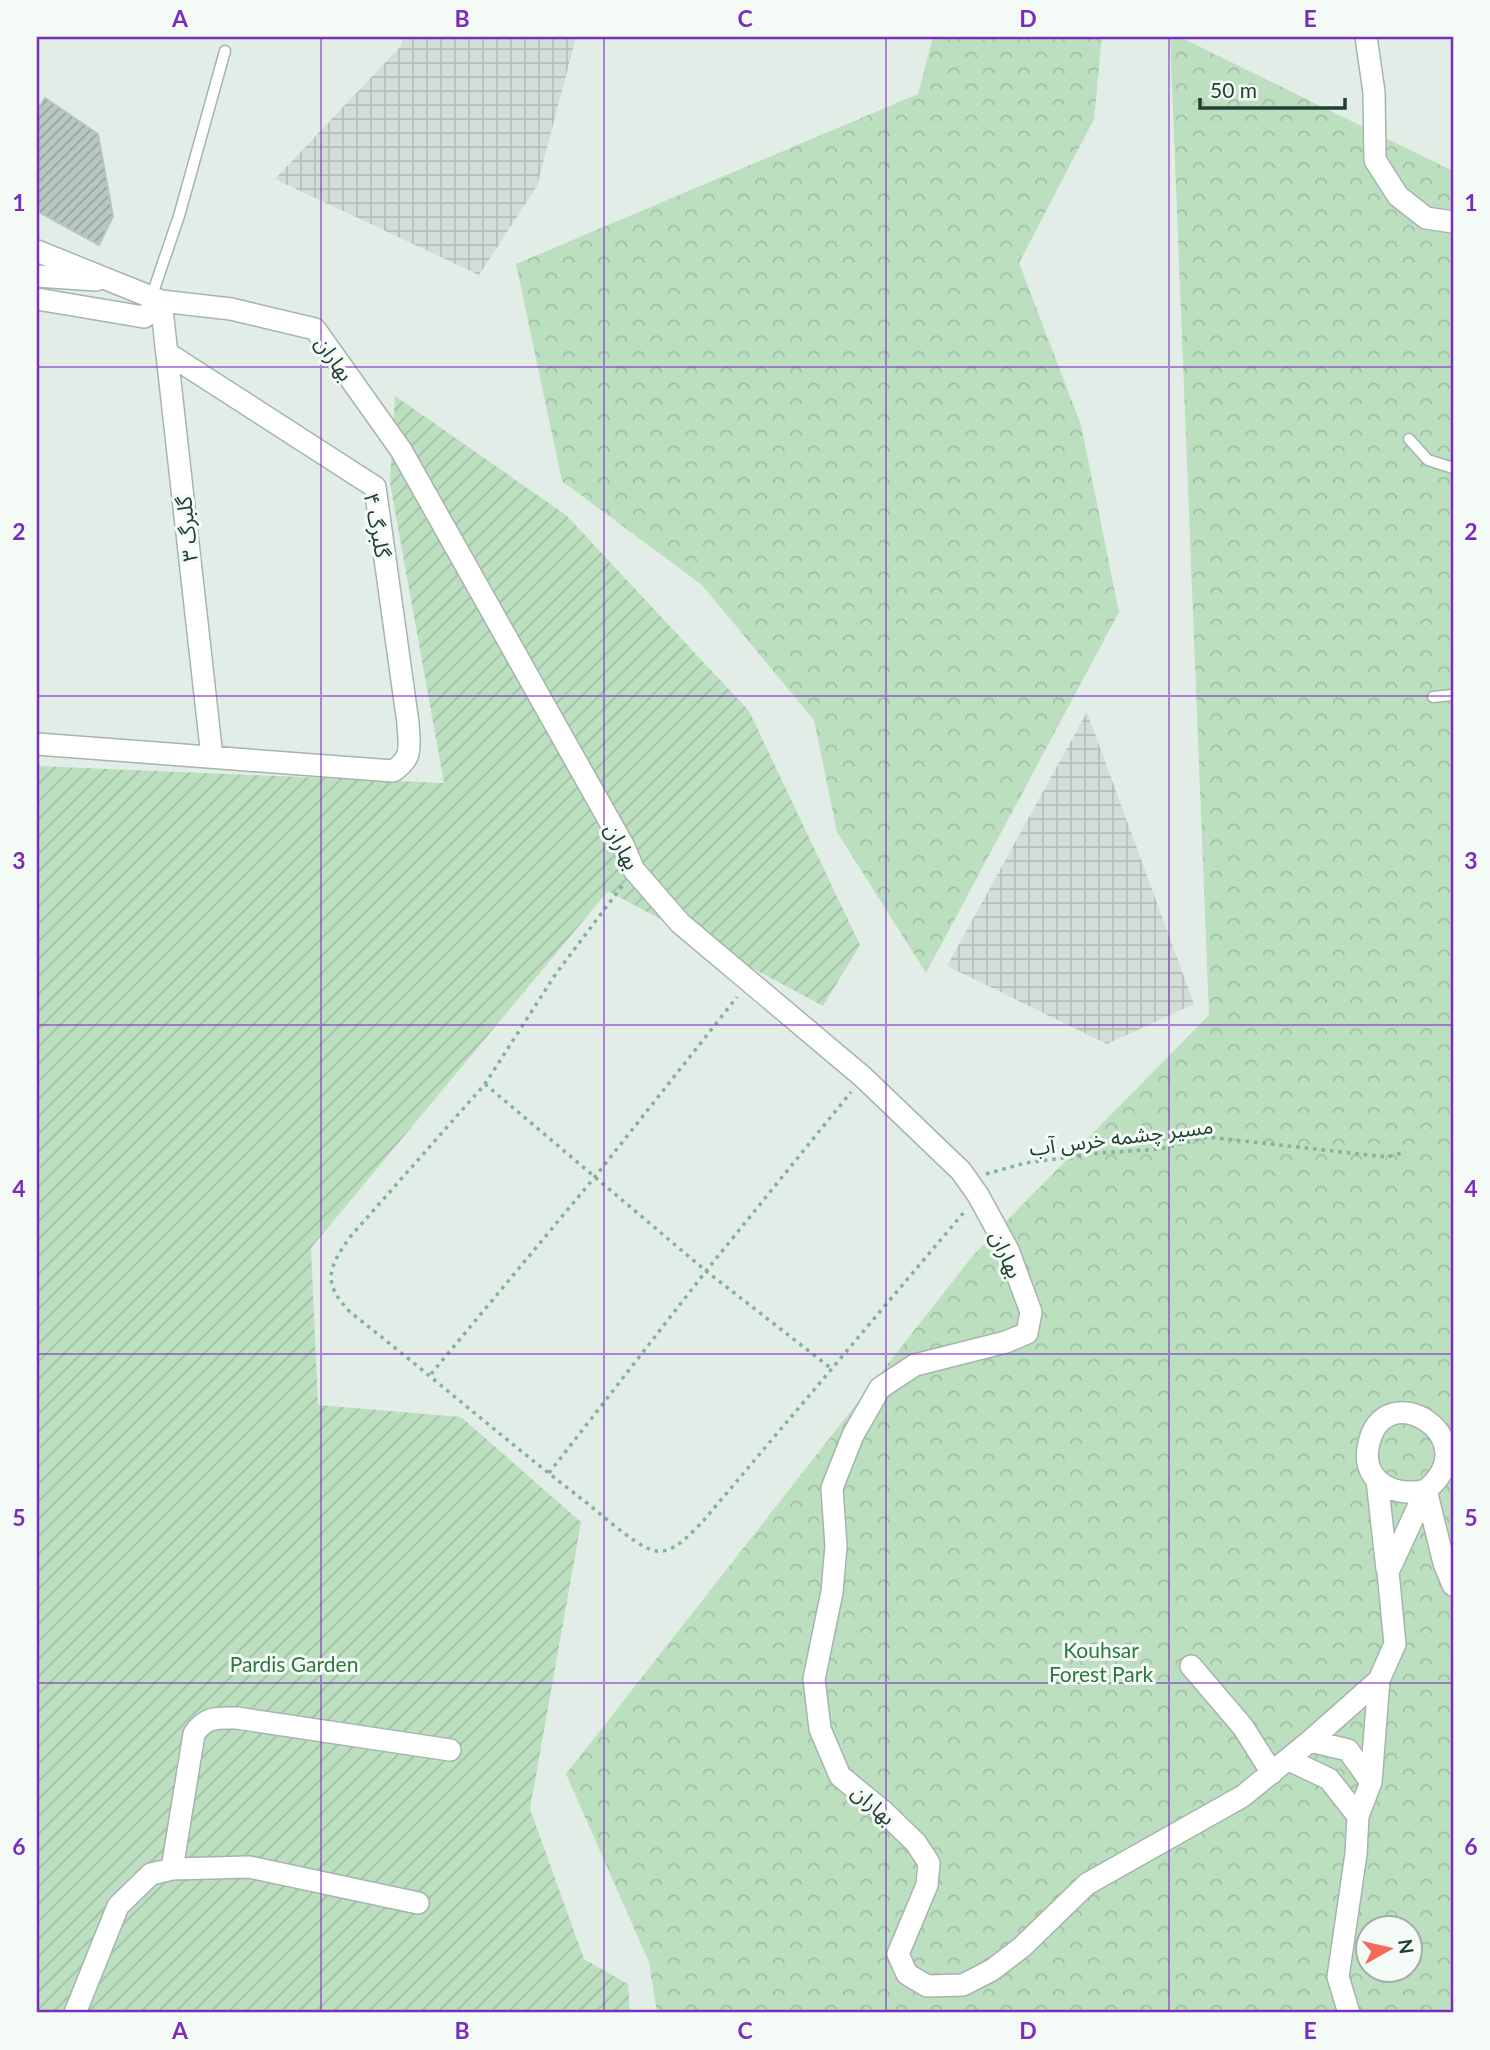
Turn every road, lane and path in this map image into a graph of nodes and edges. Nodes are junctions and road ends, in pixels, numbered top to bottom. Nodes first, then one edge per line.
1 (1366, 37) edge
2 (225, 51) dead end
3 (1453, 222) edge
4 (37, 251) edge
5 (37, 276) edge
6 (116, 281) junction
7 (37, 299) edge
8 (161, 301) junction
9 (145, 317) junction
10 (167, 353) junction
11 (1409, 439) dead end
12 (1453, 468) edge
13 (1453, 695) edge
14 (1433, 697) dead end
15 (37, 744) edge
16 (212, 757) junction
17 (634, 870) junction
18 (749, 982) junction
19 (863, 1077) junction
20 (485, 1084) junction
21 (1406, 1152) dead end
22 (594, 1178) junction
23 (972, 1187) junction
24 (706, 1271) junction
25 (833, 1369) junction
26 (430, 1375) junction
27 (549, 1474) junction
28 (1377, 1480) junction
29 (1426, 1490) junction
30 (1388, 1572) junction
31 (1453, 1585) edge
32 (1191, 1666) dead end
33 (1379, 1681) junction
34 (1310, 1741) junction
35 (450, 1750) dead end
36 (1289, 1760) junction
37 (1272, 1773) junction
38 (1371, 1782) junction
39 (1358, 1816) junction
40 (172, 1869) junction
41 (418, 1903) dead end
42 (75, 2013) edge
43 (1349, 2013) edge

1 - 3 street
2 - 9 lane
4 - 6 street, بهاران
5 - 6 street
6 - 8 street, بهاران
7 - 9 street
8 - 9 street
8 - 10 street, گلبرگ ۳
8 - 17 street, بهاران
10 - 16 street, گلبرگ ۳
10 - 16 street, گلبرگ ۴
11 - 12 lane
13 - 14 lane
15 - 16 street
17 - 18 street, بهاران
17 - 20 path
18 - 19 street, بهاران
18 - 22 path
19 - 23 street, بهاران
19 - 24 path
20 - 22 path
20 - 26 path
21 - 23 path, مسیر چشمه خرس آب
22 - 24 path
22 - 26 path
23 - 25 path
23 - 37 street, بهاران
24 - 25 path
24 - 27 path
25 - 27 path
26 - 27 path
28 - 29 street
28 - 29 street
28 - 30 street
29 - 30 street
29 - 31 street
30 - 33 street
32 - 37 street
33 - 34 street, بهاران
33 - 38 street
34 - 36 street, بهاران
34 - 38 street
35 - 40 street
36 - 37 street, بهاران
36 - 39 street
38 - 39 street
39 - 43 street
40 - 41 street
40 - 42 street

